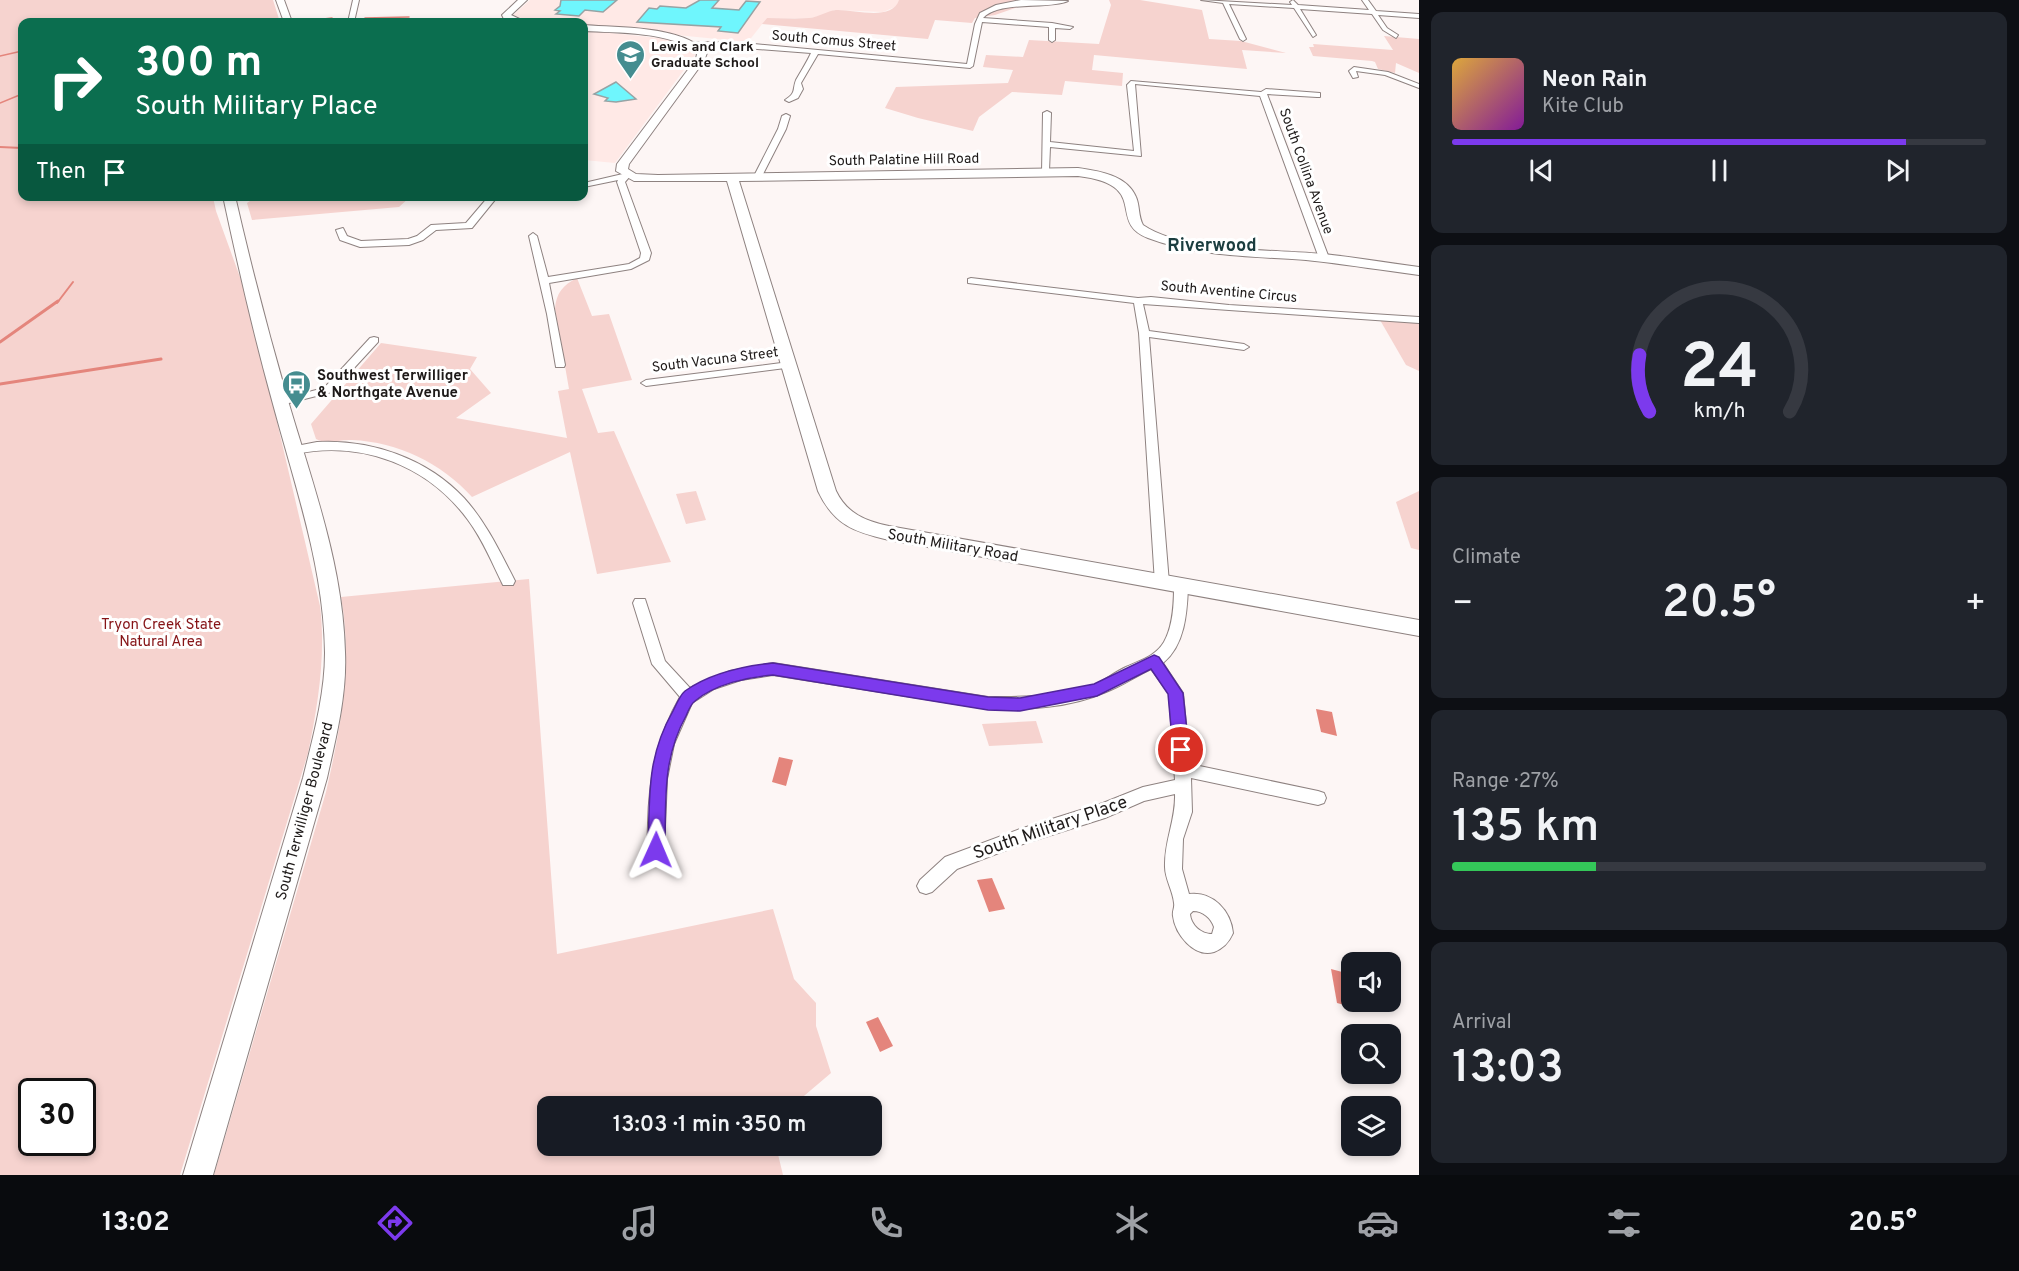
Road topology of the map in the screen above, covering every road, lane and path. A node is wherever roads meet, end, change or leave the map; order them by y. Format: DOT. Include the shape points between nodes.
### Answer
graph roads {
  1 [pos="280,0"];
  2 [pos="356,0"];
  3 [pos="523,0"];
  4 [pos="1204,0"];
  5 [pos="1292,0"];
  6 [pos="1365,0"];
  7 [pos="1065,1"];
  8 [pos="1224,1"];
  9 [pos="1297,7"];
  10 [pos="1373,12"];
  11 [pos="1419,16"];
  12 [pos="287,18"];
  13 [pos="352,18"];
  14 [pos="508,18"];
  15 [pos="980,20"];
  16 [pos="1052,25"];
  17 [pos="1070,27"];
  18 [pos="588,28"];
  19 [pos="1313,35"];
  20 [pos="1396,36"];
  21 [pos="1243,39"];
  22 [pos="1052,40"];
  23 [pos="694,44"];
  24 [pos="816,51"];
  25 [pos="1355,77"];
  26 [pos="1419,86"];
  27 [pos="1263,94"];
  28 [pos="1317,95"];
  29 [pos="789,100"];
  30 [pos="1047,112"];
  31 [pos="786,116"];
  32 [pos="1045,144"];
  33 [pos="1045,171"];
  34 [pos="627,175"];
  35 [pos="758,176"];
  36 [pos="732,177"];
  37 [pos="588,184"];
  38 [pos="230,201"];
  39 [pos="490,201"];
  40 [pos="340,230"];
  41 [pos="533,236"];
  42 [pos="1324,258"];
  43 [pos="1419,271"];
  44 [pos="544,281"];
  45 [pos="971,281"];
  46 [pos="1138,301"];
  47 [pos="1419,320"];
  48 [pos="1144,333"];
  49 [pos="374,340"];
  50 [pos="1244,347"];
  51 [pos="561,365"];
  52 [pos="789,365"];
  53 [pos="646,383"];
  54 [pos="281,402"];
  55 [pos="295,450"];
  56 [pos="508,581"];
  57 [pos="1162,583"];
  58 [pos="1181,587"];
  59 [pos="639,603"];
  60 [pos="1419,628"];
  61 [pos="1154,661"];
  62 [pos="689,697"];
  63 [pos="1183,777"];
  64 [pos="1318,798"];
  65 [pos="656,850"];
  66 [pos="926,886"];
  67 [pos="1184,906"];
  68 [pos="198,1175"];
  1 -- 12 [label="street"];
  2 -- 13 [label="street"];
  3 -- 14 [label="street" via="506,15"];
  4 -- 8 [label="street"];
  5 -- 9 [label="street"];
  6 -- 10 [label="street"];
  7 -- 15 [label="street" via="1005,3 990,9"];
  8 -- 9 [label="street"];
  8 -- 21 [label="street"];
  9 -- 10 [label="street"];
  9 -- 19 [label="street"];
  10 -- 11 [label="street"];
  10 -- 20 [label="street" via="1385,29"];
  15 -- 16 [label="street"];
  15 -- 24 [label="street, South Comus Street" via="970,66"];
  16 -- 17 [label="street"];
  16 -- 22 [label="street"];
  18 -- 23 [label="street" via="671,37"];
  23 -- 24 [label="street, South Comus Street"];
  23 -- 34 [label="street" via="701,51 701,59 623,164 622,171"];
  24 -- 29 [label="street" via="798,83 799,89"];
  25 -- 26 [label="street" via="1354,69 1378,71"];
  27 -- 28 [label="street" via="1266,91"];
  27 -- 32 [label="street" via="1133,82 1130,85 1138,154"];
  27 -- 42 [label="street, South Collina Avenue"];
  30 -- 32 [label="street"];
  31 -- 35 [label="street"];
  32 -- 33 [label="street"];
  33 -- 35 [label="street, South Palatine Hill Road"];
  33 -- 42 [label="street, South Palatine Hill Road" via="1087,173 1116,183 1129,194 1135,225 1154,236 1224,250"];
  34 -- 36 [label="street, South Palatine Hill Road"];
  34 -- 37 [label="street"];
  34 -- 44 [label="street" via="621,182 646,253 644,260 631,266"];
  35 -- 36 [label="street, South Palatine Hill Road"];
  36 -- 52 [label="street, South Military Road"];
  38 -- 54 [label="street, South Terwilliger Boulevard"];
  39 -- 40 [label="street" via="475,221 462,228 434,227 414,242 356,244 343,238"];
  41 -- 44 [label="street"];
  42 -- 43 [label="street, South Palatine Hill Road"];
  44 -- 51 [label="street"];
  45 -- 46 [label="street, South Aventine Circus"];
  46 -- 47 [label="street, South Aventine Circus"];
  46 -- 48 [label="street"];
  48 -- 50 [label="street"];
  48 -- 57 [label="street"];
  49 -- 54 [label="street" via="330,389"];
  52 -- 53 [label="street, South Vacuna Street"];
  52 -- 57 [label="street, South Military Road" via="831,500 848,520 889,533"];
  54 -- 55 [label="street, South Terwilliger Boulevard"];
  55 -- 56 [label="street" via="323,444 360,446 408,461 429,473 468,510 489,539"];
  55 -- 68 [label="street, South Terwilliger Boulevard" via="331,595 336,655 332,695 298,843"];
  57 -- 58 [label="street, South Military Road"];
  58 -- 60 [label="street, South Military Road"];
  58 -- 61 [label="street" via="1173,638"];
  59 -- 62 [label="street" via="659,664"];
  61 -- 62 [label="street" via="1097,690 1020,704 988,703 773,669 749,671"];
  61 -- 63 [label="street" via="1176,693"];
  62 -- 65 [label="street" via="667,735 661,758"];
  63 -- 64 [label="street, South Military Place"];
  63 -- 66 [label="street, South Military Place" via="1105,810 951,863"];
  63 -- 67 [label="street" via="1184,812 1175,838 1173,869"];
}
